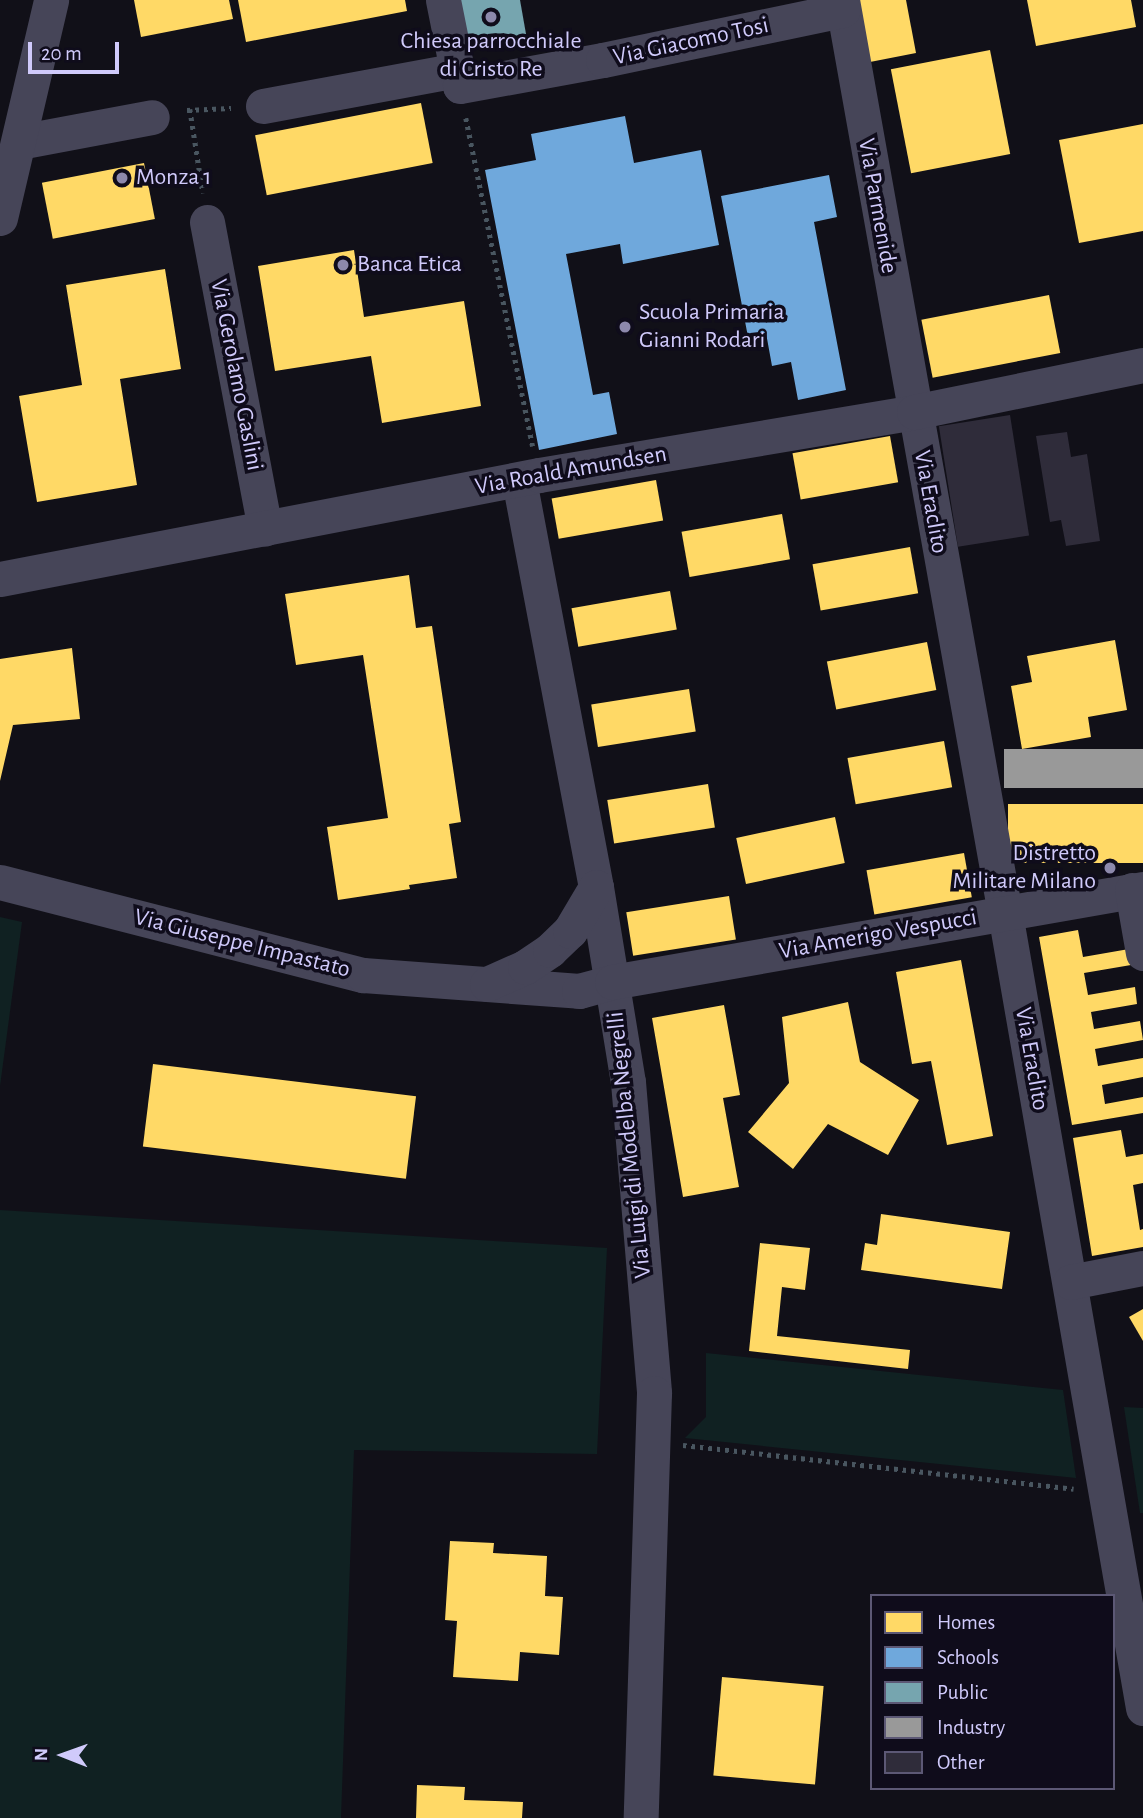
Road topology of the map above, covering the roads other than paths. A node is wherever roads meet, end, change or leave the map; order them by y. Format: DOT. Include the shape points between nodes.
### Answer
graph roads {
  1 [pos="51,0"];
  2 [pos="443,0"];
  3 [pos="843,5"];
  4 [pos="458,78"];
  5 [pos="263,106"];
  6 [pos="152,117"];
  7 [pos="19,142"];
  8 [pos="0,218"];
  9 [pos="207,222"];
  10 [pos="1143,365"];
  11 [pos="914,411"];
  12 [pos="529,477"];
  13 [pos="265,528"];
  14 [pos="0,579"];
  15 [pos="0,882"];
  16 [pos="596,887"];
  17 [pos="1137,890"];
  18 [pos="1005,912"];
  19 [pos="1143,953"];
  20 [pos="612,982"];
  21 [pos="487,984"];
  22 [pos="1143,1268"];
  23 [pos="1070,1282"];
  24 [pos="1143,1708"];
  25 [pos="641,1818"];
  1 -- 7 [label="street"];
  2 -- 4 [label="street"];
  3 -- 4 [label="street, Via Giacomo Tosi" via="603,60"];
  3 -- 11 [label="street, Via Parmenide"];
  4 -- 5 [label="street, Via Giacomo Tosi"];
  6 -- 7 [label="street"];
  7 -- 8 [label="street"];
  9 -- 13 [label="street, Via Gerolamo Gaslini"];
  10 -- 11 [label="street, Via Roald Amundsen"];
  11 -- 12 [label="street, Via Roald Amundsen"];
  11 -- 18 [label="street, Via Eraclito"];
  12 -- 13 [label="street, Via Roald Amundsen"];
  12 -- 16 [label="street, Via Luigi di Modelba Negrelli"];
  13 -- 14 [label="street, Via Roald Amundsen"];
  15 -- 21 [label="street, Via Giuseppe Impastato" via="363,975"];
  16 -- 20 [label="street, Via Luigi di Modelba Negrelli"];
  16 -- 21 [label="street, Via Giuseppe Impastato" via="570,931 550,950"];
  17 -- 18 [label="street, Via Amerigo Vespucci"];
  17 -- 19 [label="street"];
  18 -- 20 [label="street, Via Amerigo Vespucci"];
  18 -- 23 [label="street, Via Eraclito"];
  20 -- 21 [label="street, Via Giuseppe Impastato" via="579,991"];
  20 -- 25 [label="street, Via Luigi di Modelba Negrelli" via="631,1119 654,1393"];
  22 -- 23 [label="street"];
  23 -- 24 [label="street, Via Eraclito"];
}
